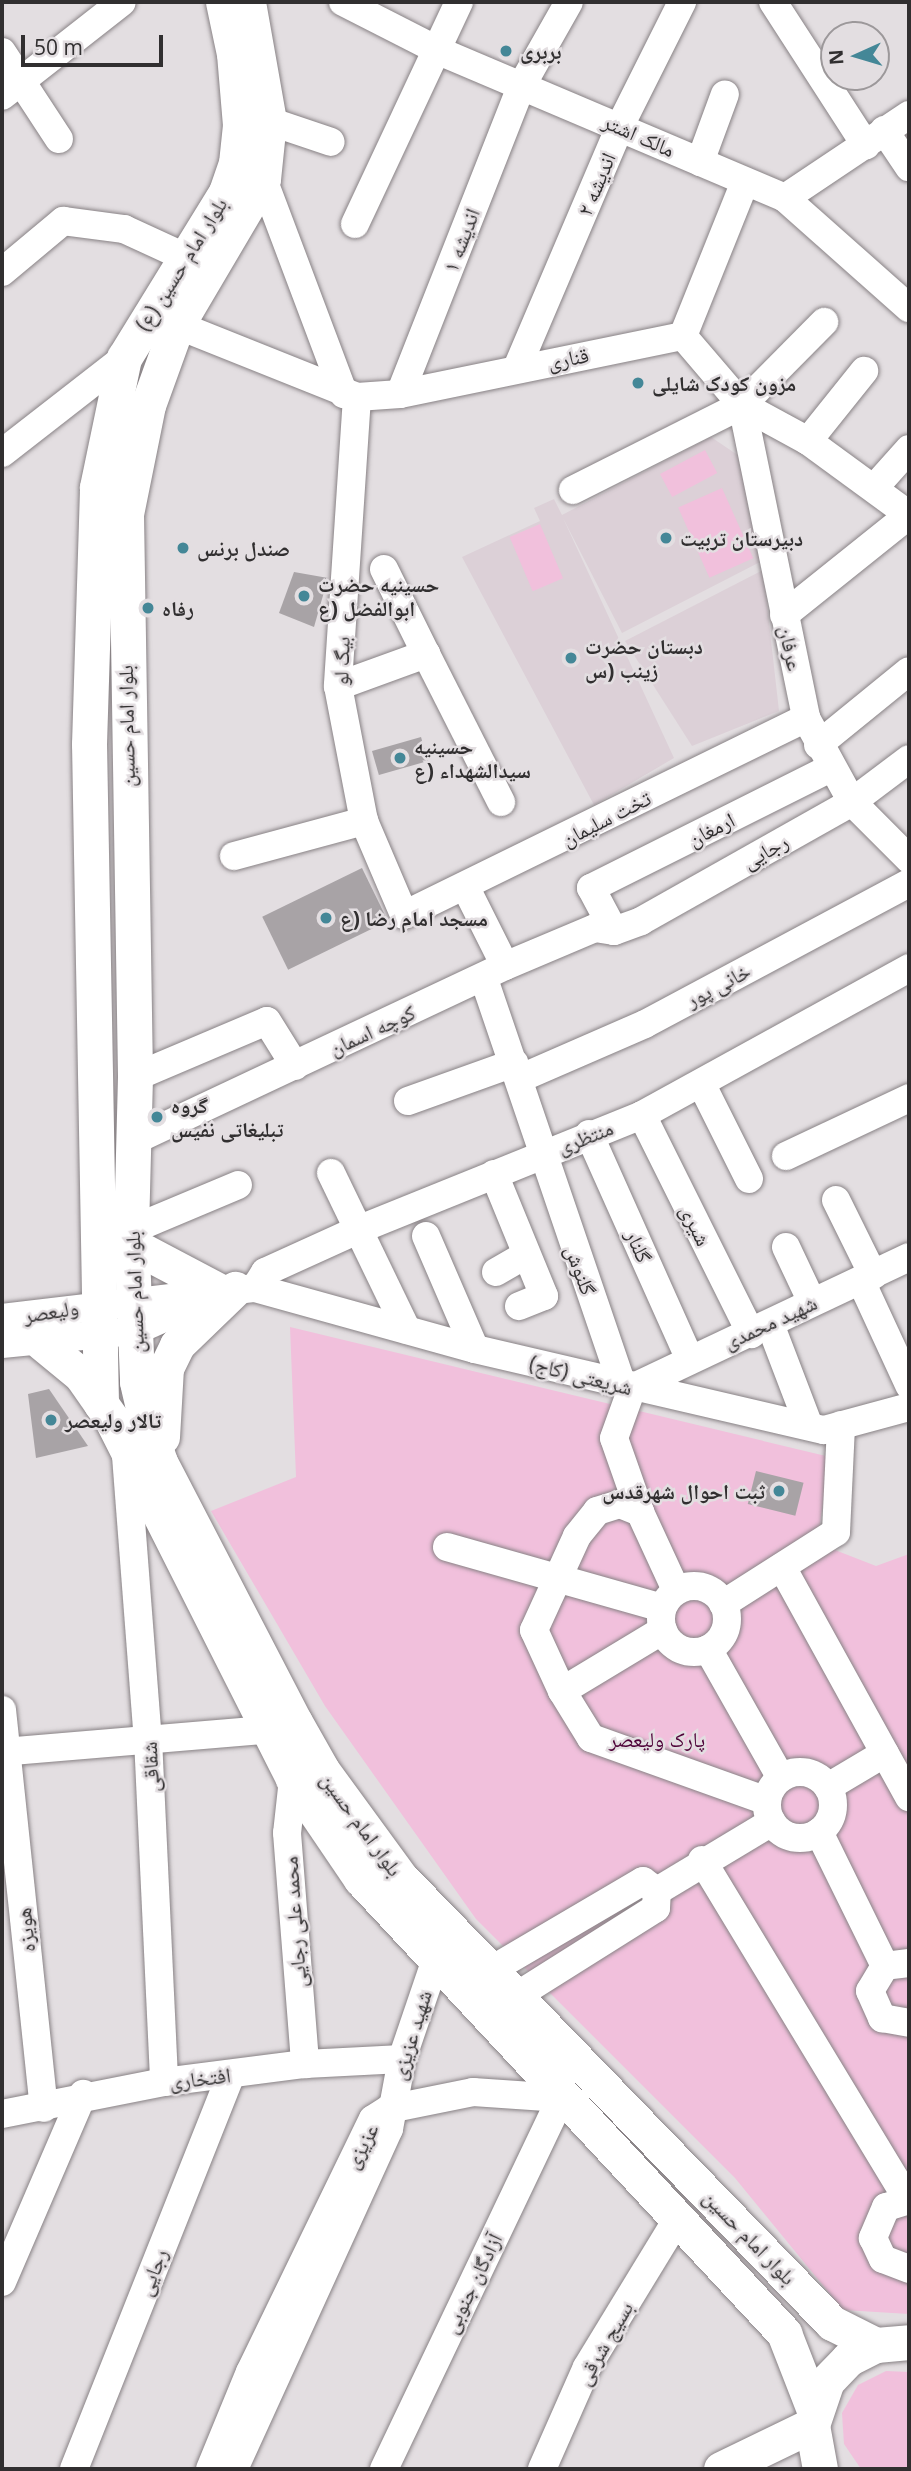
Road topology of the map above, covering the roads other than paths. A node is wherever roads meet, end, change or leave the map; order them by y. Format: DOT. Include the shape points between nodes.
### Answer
graph roads {
  1 [pos="122,2"];
  2 [pos="343,2"];
  3 [pos="459,2"];
  4 [pos="569,2"];
  5 [pos="682,2"];
  6 [pos="773,2"];
  7 [pos="243,3"];
  8 [pos="439,51"];
  9 [pos="2,52"];
  10 [pos="522,85"];
  11 [pos="12,88"];
  12 [pos="725,94"];
  13 [pos="909,115"];
  14 [pos="269,121"];
  15 [pos="620,126"];
  16 [pos="875,138"];
  17 [pos="59,139"];
  18 [pos="331,142"];
  19 [pos="700,162"];
  20 [pos="909,167"];
  21 [pos="263,179"];
  22 [pos="745,181"];
  23 [pos="785,198"];
  24 [pos="355,224"];
  25 [pos="185,257"];
  26 [pos="2,272"];
  27 [pos="909,308"];
  28 [pos="824,322"];
  29 [pos="177,325"];
  30 [pos="683,336"];
  31 [pos="124,358"];
  32 [pos="517,368"];
  33 [pos="864,371"];
  34 [pos="400,394"];
  35 [pos="351,396"];
  36 [pos="742,405"];
  37 [pos="808,441"];
  38 [pos="909,449"];
  39 [pos="2,453"];
  40 [pos="875,487"];
  41 [pos="573,490"];
  42 [pos="909,515"];
  43 [pos="384,569"];
  44 [pos="784,615"];
  45 [pos="426,654"];
  46 [pos="909,671"];
  47 [pos="338,686"];
  48 [pos="806,718"];
  49 [pos="89,744"];
  50 [pos="126,744"];
  51 [pos="825,757"];
  52 [pos="909,759"];
  53 [pos="852,802"];
  54 [pos="501,803"];
  55 [pos="363,821"];
  56 [pos="234,856"];
  57 [pos="909,859"];
  58 [pos="909,883"];
  59 [pos="466,888"];
  60 [pos="404,915"];
  61 [pos="614,931"];
  62 [pos="909,968"];
  63 [pos="494,973"];
  64 [pos="295,1066"];
  65 [pos="518,1070"];
  66 [pos="135,1077"];
  67 [pos="702,1085"];
  68 [pos="909,1098"];
  69 [pos="408,1101"];
  70 [pos="642,1115"];
  71 [pos="589,1134"];
  72 [pos="133,1141"];
  73 [pos="540,1155"];
  74 [pos="786,1156"];
  75 [pos="331,1173"];
  76 [pos="494,1174"];
  77 [pos="749,1179"];
  78 [pos="238,1185"];
  79 [pos="836,1200"];
  80 [pos="360,1229"];
  81 [pos="426,1236"];
  82 [pos="131,1238"];
  83 [pos="786,1247"];
  84 [pos="526,1255"];
  85 [pos="909,1257"];
  86 [pos="496,1272"];
  87 [pos="867,1278"];
  88 [pos="237,1290"];
  89 [pos="532,1301"];
  90 [pos="812,1303"];
  91 [pos="123,1311"];
  92 [pos="2,1318"];
  93 [pos="40,1328"];
  94 [pos="761,1329"];
  95 [pos="407,1330"];
  96 [pos="101,1338"];
  97 [pos="2,1344"];
  98 [pos="475,1349"];
  99 [pos="689,1358"];
  100 [pos="909,1385"];
  101 [pos="627,1386"];
  102 [pos="101,1404"];
  103 [pos="909,1407"];
  104 [pos="841,1425"];
  105 [pos="809,1426"];
  106 [pos="126,1453"];
  107 [pos="160,1462"];
  108 [pos="640,1512"];
  109 [pos="447,1547"];
  110 [pos="782,1567"];
  111 [pos="554,1581"];
  112 [pos="723,1604"];
  113 [pos="667,1609"];
  114 [pos="708,1649"];
  115 [pos="562,1691"];
  116 [pos="2,1710"];
  117 [pos="266,1730"];
  118 [pos="148,1739"];
  119 [pos="4,1752"];
  120 [pos="885,1753"];
  121 [pos="293,1779"];
  122 [pos="828,1787"];
  123 [pos="909,1797"];
  124 [pos="773,1800"];
  125 [pos="819,1832"];
  126 [pos="702,1860"];
  127 [pos="657,1891"];
  128 [pos="435,1962"];
  129 [pos="897,1964"];
  130 [pos="493,1969"];
  131 [pos="518,1995"];
  132 [pos="909,2023"];
  133 [pos="402,2059"];
  134 [pos="305,2064"];
  135 [pos="231,2074"];
  136 [pos="164,2082"];
  137 [pos="83,2094"];
  138 [pos="561,2098"];
  139 [pos="44,2108"];
  140 [pos="389,2109"];
  141 [pos="2,2114"];
  142 [pos="909,2200"];
  143 [pos="676,2221"];
  144 [pos="909,2269"];
  145 [pos="2,2282"];
  146 [pos="832,2323"];
  147 [pos="893,2344"];
  148 [pos="791,2351"];
  149 [pos="261,2377"];
  150 [pos="813,2417"];
  151 [pos="784,2457"];
  152 [pos="74,2469"];
  153 [pos="210,2469"];
  154 [pos="234,2469"];
  155 [pos="384,2469"];
  156 [pos="542,2469"];
  157 [pos="721,2469"];
  158 [pos="820,2469"];
  1 -- 11 [label="street"];
  2 -- 8 [label="street, مالک اشتر"];
  3 -- 8 [label="street"];
  4 -- 10 [label="street, اندیشه ۱"];
  5 -- 15 [label="street, اندیشه ۲"];
  6 -- 16 [label="street"];
  7 -- 14 [label="main road, بلوار امام حسین"];
  7 -- 25 [label="main road, بلوار امام حسین (ع)" via="235,66 236,163 226,192"];
  8 -- 10 [label="street, مالک اشتر"];
  8 -- 24 [label="street"];
  9 -- 11 [label="street"];
  10 -- 15 [label="street, مالک اشتر"];
  10 -- 34 [label="street, اندیشه ۱"];
  11 -- 17 [label="street"];
  12 -- 19 [label="street"];
  13 -- 16 [label="street"];
  14 -- 18 [label="street"];
  14 -- 21 [label="main road, بلوار امام حسین"];
  15 -- 19 [label="street, مالک اشتر"];
  15 -- 32 [label="street, اندیشه ۲"];
  16 -- 20 [label="street"];
  16 -- 23 [label="street"];
  19 -- 22 [label="street, مالک اشتر"];
  21 -- 29 [label="main road, بلوار امام حسین"];
  21 -- 35 [label="street"];
  22 -- 23 [label="street, مالک اشتر"];
  22 -- 30 [label="street"];
  23 -- 27 [label="street, مالک اشتر"];
  25 -- 26 [label="street" via="124,229 63,221"];
  25 -- 31 [label="main road, بلوار امام حسین (ع)"];
  28 -- 36 [label="street"];
  29 -- 35 [label="street, قناری"];
  29 -- 50 [label="main road, بلوار امام حسین" via="148,405 126,514"];
  30 -- 32 [label="street, قناری"];
  30 -- 36 [label="street"];
  31 -- 39 [label="street"];
  31 -- 49 [label="main road, بلوار امام حسین" via="97,487"];
  32 -- 34 [label="street, قناری"];
  33 -- 37 [label="street"];
  34 -- 35 [label="street, قناری"];
  35 -- 47 [label="street, بیگ لو"];
  36 -- 37 [label="street"];
  36 -- 41 [label="street"];
  36 -- 44 [label="street, عرفان"];
  37 -- 40 [label="street"];
  38 -- 40 [label="street"];
  40 -- 42 [label="street"];
  42 -- 44 [label="street"];
  43 -- 45 [label="street"];
  44 -- 48 [label="street, عرفان"];
  45 -- 47 [label="street"];
  45 -- 54 [label="street"];
  46 -- 51 [label="street, ارمغان"];
  47 -- 55 [label="street, بیگ لو"];
  48 -- 51 [label="street, عرفان"];
  48 -- 59 [label="street, تخت سلیمان"];
  49 -- 50 [label="main road"];
  49 -- 91 [label="main road, بلوار امام حسین"];
  50 -- 66 [label="main road, بلوار امام حسین"];
  51 -- 53 [label="street, عرفان"];
  51 -- 61 [label="street, ارمغان" via="591,888"];
  52 -- 53 [label="street, رجایی"];
  53 -- 57 [label="street, عرفان"];
  53 -- 61 [label="street, رجایی"];
  55 -- 56 [label="street"];
  55 -- 60 [label="street, بیگ لو"];
  58 -- 65 [label="street, خانی پور" via="645,1024"];
  59 -- 60 [label="street, تخت سلیمان"];
  59 -- 63 [label="street"];
  61 -- 63 [label="street, کوچه اسمان" via="595,928"];
  62 -- 67 [label="street, منتظری"];
  63 -- 64 [label="street, کوچه اسمان"];
  63 -- 65 [label="street, گلنوش"];
  64 -- 66 [label="street" via="267,1021"];
  64 -- 72 [label="street, کوچه اسمان"];
  65 -- 69 [label="street, خانی پور"];
  65 -- 73 [label="street, گلنوش"];
  66 -- 72 [label="main road, بلوار امام حسین"];
  67 -- 70 [label="street, منتظری"];
  67 -- 77 [label="street"];
  68 -- 74 [label="street"];
  70 -- 71 [label="street, منتظری"];
  70 -- 94 [label="street, شیری"];
  71 -- 73 [label="street, منتظری"];
  71 -- 99 [label="street, گلنار"];
  72 -- 82 [label="main road, بلوار امام حسین"];
  73 -- 76 [label="street, منتظری"];
  73 -- 101 [label="street, گلنوش"];
  75 -- 80 [label="street"];
  76 -- 80 [label="street, منتظری"];
  76 -- 84 [label="street"];
  78 -- 82 [label="street"];
  79 -- 87 [label="street"];
  80 -- 88 [label="street, منتظری" via="265,1272"];
  80 -- 95 [label="street"];
  81 -- 98 [label="street"];
  82 -- 88 [label="main road"];
  82 -- 91 [label="main road, بلوار امام حسین"];
  83 -- 90 [label="street"];
  84 -- 86 [label="street"];
  84 -- 89 [label="street"];
  85 -- 87 [label="street, شهید محمدی"];
  87 -- 90 [label="street, شهید محمدی"];
  87 -- 100 [label="street"];
  88 -- 91 [label="street, ولیعصر"];
  88 -- 95 [label="street, شریعتی (کاج)"];
  88 -- 107 [label="main road" via="197,1321 166,1368"];
  90 -- 94 [label="street, شهید محمدی"];
  91 -- 93 [label="street, ولیعصر"];
  91 -- 96 [label="main road, بلوار امام حسین"];
  91 -- 107 [label="main road, بلوار امام حسین"];
  92 -- 93 [label="street, ولیعصر"];
  93 -- 96 [label="street"];
  93 -- 97 [label="street, ولیعصر"];
  93 -- 102 [label="main road"];
  94 -- 99 [label="street, شهید محمدی"];
  94 -- 105 [label="street, شیری"];
  95 -- 98 [label="street, شریعتی (کاج)"];
  96 -- 102 [label="main road, بلوار امام حسین"];
  98 -- 101 [label="street, شریعتی (کاج)"];
  99 -- 101 [label="street, شهید محمدی"];
  101 -- 105 [label="street, شریعتی (کاج)"];
  101 -- 108 [label="street" via="614,1438"];
  102 -- 106 [label="main road, بلوار امام حسین"];
  103 -- 104 [label="street, شریعتی (کاج)"];
  104 -- 105 [label="street, شریعتی (کاج)" via="824,1430"];
  104 -- 110 [label="street" via="836,1532"];
  106 -- 117 [label="main road, بلوار امام حسین"];
  106 -- 118 [label="street, شقاقی"];
  107 -- 130 [label="main road, بلوار امام حسین" via="322,1770 400,1877"];
  108 -- 111 [label="street" via="620,1504 597,1511"];
  108 -- 113 [label="street"];
  109 -- 111 [label="street"];
  110 -- 112 [label="street"];
  110 -- 120 [label="street"];
  111 -- 113 [label="street"];
  111 -- 115 [label="street" via="534,1630"];
  112 -- 113 [label="street" via="698,1586"];
  112 -- 114 [label="street" via="723,1634"];
  113 -- 114 [label="street" via="677,1647"];
  113 -- 115 [label="street"];
  114 -- 124 [label="street"];
  115 -- 124 [label="street" via="591,1738"];
  116 -- 119 [label="street, هویزه"];
  117 -- 118 [label="street"];
  117 -- 121 [label="main road, بلوار امام حسین"];
  118 -- 119 [label="street"];
  118 -- 136 [label="street, شقاقی"];
  119 -- 139 [label="street, هویزه"];
  120 -- 122 [label="street"];
  120 -- 123 [label="street"];
  121 -- 128 [label="main road, بلوار امام حسین" via="361,1879"];
  121 -- 134 [label="street, محمد علی رجایی" via="287,1833"];
  122 -- 124 [label="street" via="811,1774"];
  122 -- 125 [label="street" via="831,1816"];
  124 -- 125 [label="street" via="799,1838"];
  124 -- 126 [label="street"];
  125 -- 129 [label="street"];
  126 -- 127 [label="street"];
  126 -- 142 [label="street"];
  127 -- 130 [label="street" via="643,1881"];
  127 -- 131 [label="street" via="656,1908"];
  128 -- 133 [label="street, شهید عزیزی"];
  128 -- 138 [label="main road, بلوار امام حسین"];
  129 -- 132 [label="street" via="872,1981 871,2002 883,2018"];
  130 -- 131 [label="main road, بلوار امام حسین"];
  131 -- 146 [label="main road, بلوار امام حسین"];
  133 -- 134 [label="street, افتخاری"];
  133 -- 140 [label="street, شهید عزیزی"];
  134 -- 135 [label="street, افتخاری"];
  135 -- 136 [label="street, افتخاری"];
  135 -- 152 [label="street, رجایی"];
  136 -- 137 [label="street, افتخاری"];
  137 -- 139 [label="street, افتخاری"];
  137 -- 145 [label="street"];
  138 -- 140 [label="street" via="472,2092"];
  138 -- 143 [label="main road, بلوار امام حسین"];
  138 -- 155 [label="street, آزادگان جنوبی"];
  139 -- 141 [label="street, افتخاری"];
  140 -- 149 [label="street, عزیزی" via="389,2129"];
  142 -- 144 [label="street" via="886,2207 873,2238 883,2259"];
  143 -- 148 [label="main road, بلوار امام حسین" via="783,2333"];
  143 -- 156 [label="street, بسیج شرقی" via="587,2367"];
  146 -- 147 [label="main road, بلوار امام حسین"];
  146 -- 148 [label="main road" via="816,2343"];
  147 -- 150 [label="main road" via="849,2359 827,2381"];
  148 -- 150 [label="main road, بلوار امام حسین"];
  149 -- 153 [label="street, عزیزی"];
  149 -- 154 [label="street, عزیزی"];
  150 -- 151 [label="main road"];
  150 -- 158 [label="main road, بلوار امام حسین"];
  151 -- 157 [label="main road"];
}
